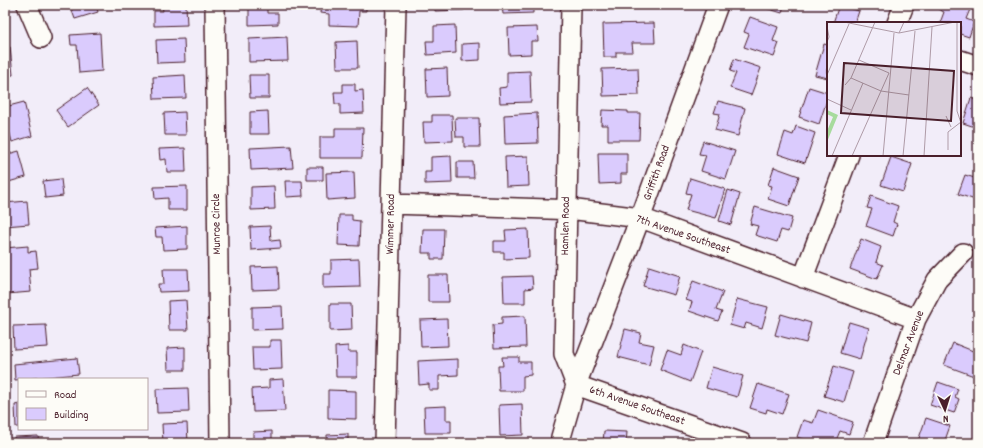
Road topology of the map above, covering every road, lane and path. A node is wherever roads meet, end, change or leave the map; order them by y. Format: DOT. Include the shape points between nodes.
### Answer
graph roads {
  1 [pos="27,5"];
  2 [pos="215,5"];
  3 [pos="396,5"];
  4 [pos="571,5"];
  5 [pos="718,5"];
  6 [pos="904,5"];
  7 [pos="897,22"];
  8 [pos="41,38"];
  9 [pos="961,60"];
  10 [pos="978,66"];
  11 [pos="849,156"];
  12 [pos="391,204"];
  13 [pos="566,210"];
  14 [pos="640,218"];
  15 [pos="963,253"];
  16 [pos="803,278"];
  17 [pos="916,319"];
  18 [pos="576,385"];
  19 [pos="220,443"];
  20 [pos="386,443"];
  21 [pos="561,443"];
  22 [pos="742,443"];
  23 [pos="872,443"];
  1 -- 8 [label="street"];
  2 -- 19 [label="street, Munroe Circle"];
  3 -- 12 [label="street, Wimmer Road"];
  4 -- 13 [label="street, Hamlen Road"];
  5 -- 14 [label="street, Griffith Road"];
  6 -- 7 [label="street"];
  9 -- 10 [label="street"];
  11 -- 16 [label="street"];
  12 -- 13 [label="street, 7th Avenue Southeast"];
  12 -- 20 [label="street, Wimmer Road"];
  13 -- 14 [label="street, 7th Avenue Southeast"];
  13 -- 18 [label="street, Hamlen Road" via="564,354"];
  14 -- 16 [label="street, 7th Avenue Southeast"];
  14 -- 18 [label="street, Griffith Road"];
  15 -- 17 [label="street, Delmar Avenue" via="937,280"];
  16 -- 17 [label="street, 7th Avenue Southeast"];
  17 -- 23 [label="street, Delmar Avenue"];
  18 -- 21 [label="street"];
  18 -- 22 [label="street, 6th Avenue Southeast"];
}
